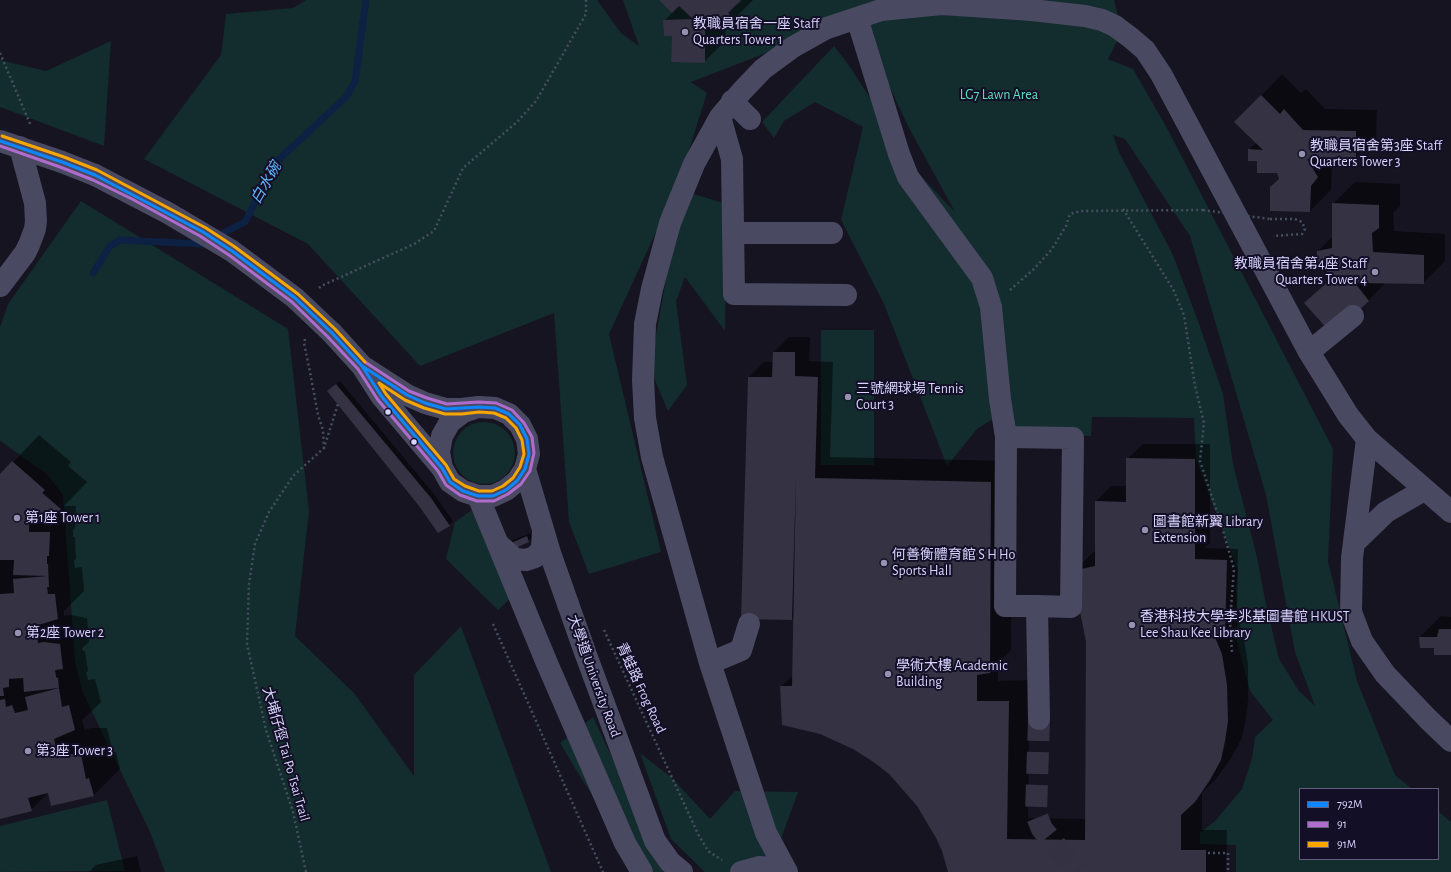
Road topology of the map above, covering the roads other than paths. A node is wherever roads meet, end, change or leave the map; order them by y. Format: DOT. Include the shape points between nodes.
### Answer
graph roads {
  1 [pos="857,18"];
  2 [pos="726,109"];
  3 [pos="750,119"];
  4 [pos="10,144"];
  5 [pos="832,233"];
  6 [pos="733,234"];
  7 [pos="0,286"];
  8 [pos="846,295"];
  9 [pos="1353,316"];
  10 [pos="1309,352"];
  11 [pos="362,366"];
  12 [pos="479,407"];
  13 [pos="1006,437"];
  14 [pos="1366,439"];
  15 [pos="442,468"];
  16 [pos="525,469"];
  17 [pos="1424,490"];
  18 [pos="478,496"];
  19 [pos="1451,512"];
  20 [pos="543,531"];
  21 [pos="1354,542"];
  22 [pos="498,544"];
  23 [pos="1037,606"];
  24 [pos="749,624"];
  25 [pos="710,663"];
  26 [pos="1038,718"];
  27 [pos="1451,741"];
  28 [pos="768,838"];
  29 [pos="741,867"];
  30 [pos="642,872"];
  31 [pos="682,872"];
  32 [pos="786,872"];
  1 -- 2 [label="street" via="827,28 793,47 764,69"];
  1 -- 10 [label="street" via="881,10 942,4 1061,12 1102,20 1115,26 1144,50 1161,74"];
  1 -- 13 [label="street" via="908,177 982,278 991,307"];
  2 -- 3 [label="street"];
  2 -- 6 [label="street" via="732,159"];
  2 -- 25 [label="street" via="694,164 670,223 645,324 643,380 645,418 652,457"];
  4 -- 7 [label="street" via="35,203 35,229 27,249"];
  4 -- 11 [label="street, 大學道 University Road, bridge" via="95,175 168,213 232,251 295,298"];
  5 -- 6 [label="street"];
  6 -- 8 [label="street" via="734,294"];
  9 -- 10 [label="street"];
  10 -- 14 [label="street"];
  11 -- 12 [label="street, 大學道 University Road" via="407,395 425,403 446,409"];
  11 -- 15 [label="street, 大學道 University Road" via="382,397"];
  12 -- 15 [label="street, 大學道 University Road" via="463,412 450,422 442,436 439,452"];
  12 -- 16 [label="street, 大學道 University Road" via="494,408 509,414 520,425 527,439 529,454"];
  13 -- 23 [label="street" via="1005,606"];
  13 -- 23 [label="street" via="1073,438 1071,607"];
  14 -- 17 [label="street"];
  14 -- 21 [label="street"];
  15 -- 18 [label="street, 大學道 University Road" via="450,482 463,491"];
  16 -- 18 [label="street, 大學道 University Road" via="517,481 506,490 493,496"];
  16 -- 20 [label="street, 大學道 University Road"];
  17 -- 19 [label="street"];
  17 -- 21 [label="street" via="1386,512"];
  18 -- 22 [label="street"];
  20 -- 22 [label="street" via="542,549 535,557 526,560 515,559"];
  20 -- 31 [label="street, 大學道 University Road" via="655,841 670,862"];
  21 -- 27 [label="street" via="1351,612 1362,641 1385,674"];
  22 -- 30 [label="street" via="625,843"];
  23 -- 26 [label="street"];
  24 -- 25 [label="street" via="741,650"];
  25 -- 28 [label="street"];
  28 -- 29 [label="street" via="763,859"];
  28 -- 32 [label="street"];
  29 -- 32 [label="street" via="773,868"];
}
